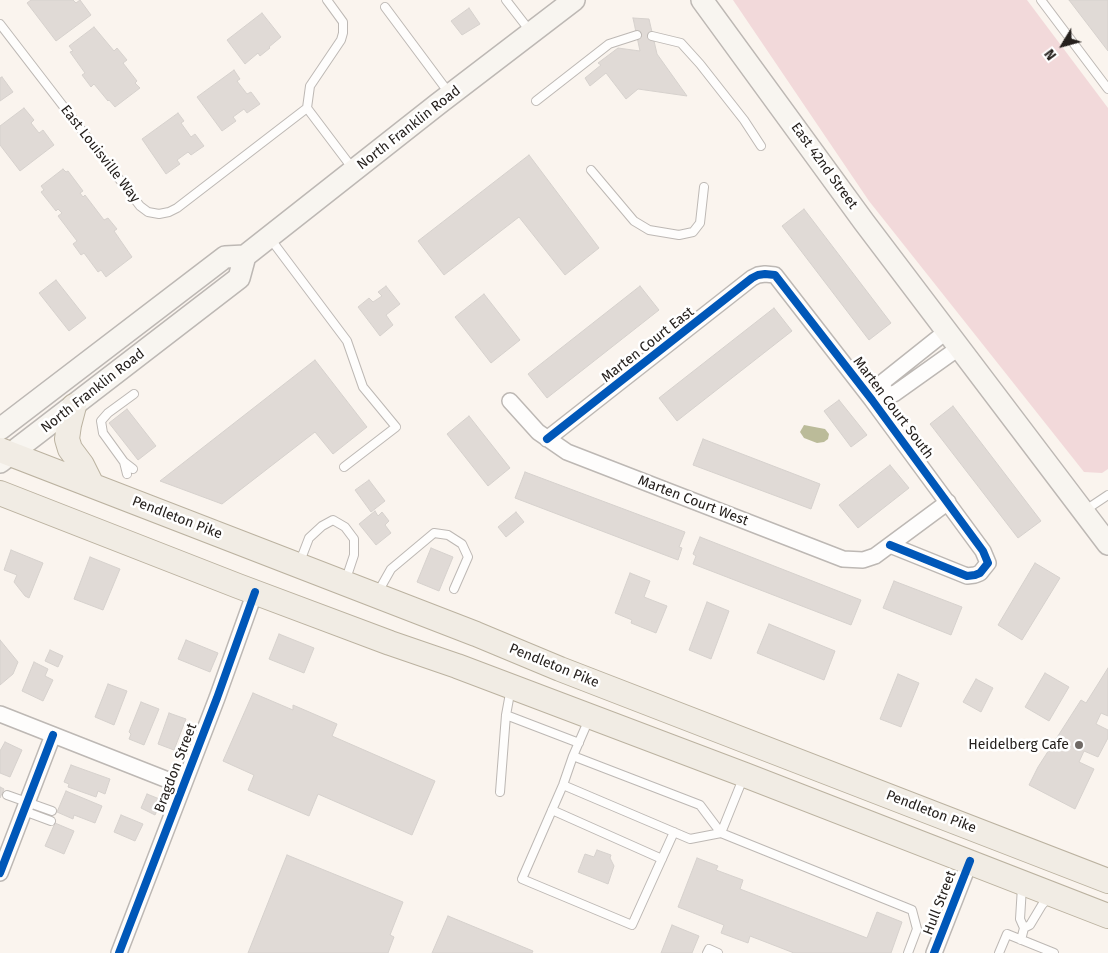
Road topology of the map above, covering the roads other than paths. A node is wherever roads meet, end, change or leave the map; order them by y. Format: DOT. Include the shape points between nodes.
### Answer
graph roads {
  1 [pos="327,0"];
  2 [pos="506,0"];
  3 [pos="574,0"];
  4 [pos="702,0"];
  5 [pos="1041,0"];
  6 [pos="385,7"];
  7 [pos="0,24"];
  8 [pos="531,33"];
  9 [pos="637,35"];
  10 [pos="652,36"];
  11 [pos="1108,89"];
  12 [pos="450,95"];
  13 [pos="536,101"];
  14 [pos="307,108"];
  15 [pos="761,146"];
  16 [pos="355,170"];
  17 [pos="591,170"];
  18 [pos="704,187"];
  19 [pos="269,237"];
  20 [pos="245,256"];
  21 [pos="765,274"];
  22 [pos="954,339"];
  23 [pos="134,394"];
  24 [pos="877,396"];
  25 [pos="510,401"];
  26 [pos="74,406"];
  27 [pos="0,430"];
  28 [pos="547,440"];
  29 [pos="3,456"];
  30 [pos="344,467"];
  31 [pos="130,471"];
  32 [pos="92,486"];
  33 [pos="0,493"];
  34 [pos="1108,495"];
  35 [pos="948,502"];
  36 [pos="1084,511"];
  37 [pos="890,544"];
  38 [pos="1108,544"];
  39 [pos="298,565"];
  40 [pos="345,584"];
  41 [pos="454,589"];
  42 [pos="255,592"];
  43 [pos="376,596"];
  44 [pos="511,686"];
  45 [pos="0,714"];
  46 [pos="506,715"];
  47 [pos="590,717"];
  48 [pos="53,735"];
  49 [pos="579,743"];
  50 [pos="573,756"];
  51 [pos="744,775"];
  52 [pos="563,785"];
  53 [pos="183,786"];
  54 [pos="500,792"];
  55 [pos="7,794"];
  56 [pos="26,806"];
  57 [pos="552,810"];
  58 [pos="52,811"];
  59 [pos="51,821"];
  60 [pos="674,832"];
  61 [pos="721,833"];
  62 [pos="662,858"];
  63 [pos="970,862"];
  64 [pos="0,873"];
  65 [pos="1108,881"];
  66 [pos="1022,882"];
  67 [pos="1052,894"];
  68 [pos="1108,916"];
  69 [pos="1024,928"];
  70 [pos="1021,940"];
  71 [pos="119,953"];
  72 [pos="707,953"];
  73 [pos="718,953"];
  74 [pos="908,953"];
  75 [pos="934,953"];
  76 [pos="1000,953"];
  77 [pos="1052,953"];
  1 -- 14 [label="lane" via="343,22 342,38 310,86"];
  2 -- 8 [label="lane"];
  3 -- 8 [label="main road, North Franklin Road"];
  4 -- 22 [label="main road, East 42nd Street"];
  5 -- 11 [label="lane"];
  6 -- 12 [label="lane"];
  7 -- 14 [label="lane, East Louisville Way" via="140,206 152,213 165,213 177,208"];
  8 -- 12 [label="main road, North Franklin Road"];
  9 -- 13 [label="lane" via="608,44"];
  10 -- 15 [label="lane" via="681,43 744,120"];
  12 -- 16 [label="main road, North Franklin Road"];
  14 -- 16 [label="lane"];
  16 -- 19 [label="main road, North Franklin Road"];
  17 -- 18 [label="lane" via="634,221 648,230 679,235 693,232 700,223"];
  19 -- 20 [label="main road, North Franklin Road"];
  19 -- 30 [label="lane" via="347,342 363,387 396,427"];
  20 -- 26 [label="main road, North Franklin Road" via="239,278"];
  20 -- 27 [label="main road, North Franklin Road" via="225,257"];
  21 -- 24 [label="street, Marten Court South" via="779,279"];
  21 -- 28 [label="street, Marten Court East" via="752,278"];
  22 -- 24 [label="street" via="884,381"];
  22 -- 24 [label="street" via="894,394"];
  22 -- 36 [label="main road, East 42nd Street"];
  23 -- 31 [label="lane" via="101,422 102,433"];
  24 -- 35 [label="street, Marten Court South"];
  25 -- 28 [label="street, Marten Court West"];
  26 -- 29 [label="main road, North Franklin Road"];
  26 -- 32 [label="main road" via="67,440"];
  28 -- 37 [label="street, Marten Court West" via="583,459 843,559 865,560"];
  29 -- 32 [label="main road, Pendleton Pike"];
  32 -- 39 [label="main road, Pendleton Pike"];
  33 -- 42 [label="main road"];
  34 -- 36 [label="lane"];
  35 -- 37 [label="street, Marten Court West"];
  35 -- 37 [label="street, Marten Court South" via="985,555 988,563 978,574 967,576"];
  36 -- 38 [label="main road, East 42nd Street"];
  39 -- 40 [label="main road, Pendleton Pike"];
  39 -- 40 [label="lane" via="309,538 333,520 345,527 354,539 354,554"];
  40 -- 43 [label="main road, Pendleton Pike"];
  41 -- 43 [label="lane" via="468,557 462,544 448,535 434,533 391,569"];
  42 -- 44 [label="main road"];
  42 -- 53 [label="street, Bragdon Street"];
  43 -- 65 [label="main road, Pendleton Pike"];
  44 -- 46 [label="lane"];
  44 -- 47 [label="main road"];
  45 -- 48 [label="street"];
  46 -- 49 [label="lane"];
  46 -- 54 [label="lane"];
  47 -- 49 [label="lane"];
  47 -- 51 [label="main road"];
  48 -- 53 [label="street"];
  48 -- 56 [label="street"];
  49 -- 50 [label="lane"];
  50 -- 52 [label="lane"];
  50 -- 61 [label="lane" via="700,805"];
  51 -- 61 [label="lane"];
  51 -- 63 [label="main road"];
  52 -- 57 [label="lane"];
  52 -- 60 [label="lane"];
  53 -- 71 [label="street, Bragdon Street"];
  55 -- 56 [label="lane"];
  56 -- 58 [label="lane"];
  56 -- 59 [label="lane"];
  56 -- 64 [label="street"];
  57 -- 62 [label="lane"];
  57 -- 62 [label="lane" via="522,879 632,926"];
  60 -- 61 [label="lane" via="690,839"];
  60 -- 62 [label="lane"];
  61 -- 74 [label="lane" via="912,910 917,929"];
  63 -- 66 [label="main road"];
  63 -- 75 [label="street, Hull Street"];
  66 -- 67 [label="main road"];
  66 -- 69 [label="lane" via="1020,919"];
  67 -- 68 [label="main road"];
  67 -- 69 [label="lane" via="1030,925"];
  69 -- 70 [label="lane"];
  70 -- 76 [label="lane" via="1007,934"];
  70 -- 77 [label="lane" via="1030,948"];
  72 -- 73 [label="lane" via="709,949"];
}
